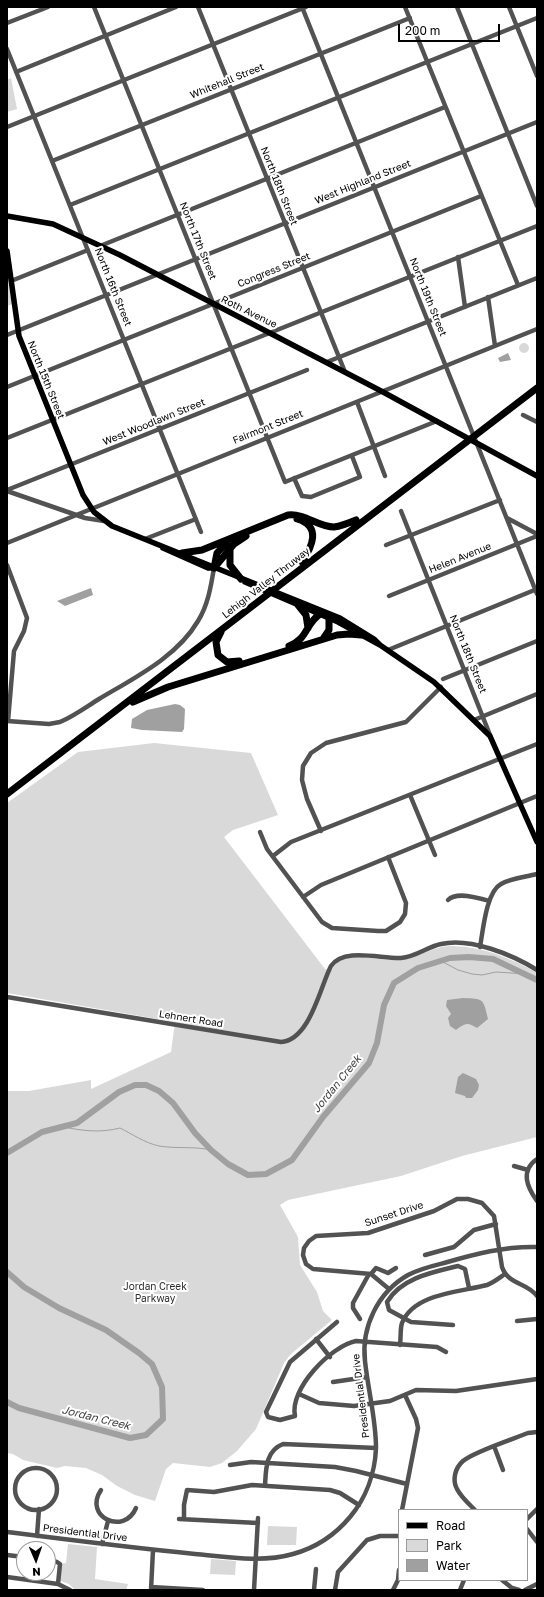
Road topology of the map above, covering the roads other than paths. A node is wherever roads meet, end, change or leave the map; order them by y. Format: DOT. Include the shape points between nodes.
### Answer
graph roads {
  1 [pos="94,7"];
  2 [pos="176,7"];
  3 [pos="198,7"];
  4 [pos="303,7"];
  5 [pos="406,7"];
  6 [pos="457,7"];
  7 [pos="509,7"];
  8 [pos="44,8"];
  9 [pos="410,18"];
  10 [pos="537,18"];
  11 [pos="7,23"];
  12 [pos="517,26"];
  13 [pos="106,36"];
  14 [pos="213,44"];
  15 [pos="472,44"];
  16 [pos="7,49"];
  17 [pos="320,53"];
  18 [pos="428,62"];
  19 [pos="16,72"];
  20 [pos="537,76"];
  21 [pos="124,80"];
  22 [pos="230,89"];
  23 [pos="338,98"];
  24 [pos="445,107"];
  25 [pos="34,116"];
  26 [pos="537,122"];
  27 [pos="141,125"];
  28 [pos="7,127"];
  29 [pos="508,133"];
  30 [pos="249,134"];
  31 [pos="356,143"];
  32 [pos="463,151"];
  33 [pos="52,161"];
  34 [pos="159,169"];
  35 [pos="267,179"];
  36 [pos="374,187"];
  37 [pos="481,196"];
  38 [pos="70,205"];
  39 [pos="537,206"];
  40 [pos="178,214"];
  41 [pos="7,216"];
  42 [pos="284,223"];
  43 [pos="537,226"];
  44 [pos="392,232"];
  45 [pos="83,238"];
  46 [pos="499,241"];
  47 [pos="100,246"];
  48 [pos="88,250"];
  49 [pos="7,251"];
  50 [pos="458,257"];
  51 [pos="195,259"];
  52 [pos="302,267"];
  53 [pos="156,275"];
  54 [pos="410,277"];
  55 [pos="537,278"];
  56 [pos="11,281"];
  57 [pos="518,285"];
  58 [pos="106,295"];
  59 [pos="488,297"];
  60 [pos="213,304"];
  61 [pos="465,307"];
  62 [pos="320,312"];
  63 [pos="428,322"];
  64 [pos="18,330"];
  65 [pos="537,330"];
  66 [pos="270,332"];
  67 [pos="7,335"];
  68 [pos="124,340"];
  69 [pos="495,346"];
  70 [pos="231,348"];
  71 [pos="340,358"];
  72 [pos="327,362"];
  73 [pos="446,366"];
  74 [pos="307,370"];
  75 [pos="345,372"];
  76 [pos="35,376"];
  77 [pos="537,382"];
  78 [pos="142,384"];
  79 [pos="7,387"];
  80 [pos="537,388"];
  81 [pos="383,392"];
  82 [pos="249,393"];
  83 [pos="357,402"];
  84 [pos="524,415"];
  85 [pos="494,418"];
  86 [pos="53,420"];
  87 [pos="437,421"];
  88 [pos="537,422"];
  89 [pos="160,429"];
  90 [pos="7,438"];
  91 [pos="267,438"];
  92 [pos="476,443"];
  93 [pos="375,446"];
  94 [pos="457,446"];
  95 [pos="352,456"];
  96 [pos="71,465"];
  97 [pos="178,474"];
  98 [pos="385,476"];
  99 [pos="537,476"];
  100 [pos="294,478"];
  101 [pos="7,491"];
  102 [pos="500,500"];
  103 [pos="91,509"];
  104 [pos="62,510"];
  105 [pos="401,511"];
  106 [pos="77,515"];
  107 [pos="507,518"];
  108 [pos="196,519"];
  109 [pos="64,520"];
  110 [pos="356,520"];
  111 [pos="104,521"];
  112 [pos="201,532"];
  113 [pos="537,535"];
  114 [pos="410,536"];
  115 [pos="233,537"];
  116 [pos="145,539"];
  117 [pos="7,543"];
  118 [pos="157,544"];
  119 [pos="517,544"];
  120 [pos="386,545"];
  121 [pos="232,546"];
  122 [pos="182,553"];
  123 [pos="302,562"];
  124 [pos="7,565"];
  125 [pos="214,568"];
  126 [pos="241,579"];
  127 [pos="428,580"];
  128 [pos="273,587"];
  129 [pos="536,591"];
  130 [pos="264,594"];
  131 [pos="389,596"];
  132 [pos="298,605"];
  133 [pos="325,615"];
  134 [pos="226,626"];
  135 [pos="447,626"];
  136 [pos="308,628"];
  137 [pos="361,635"];
  138 [pos="321,640"];
  139 [pos="537,641"];
  140 [pos="380,645"];
  141 [pos="388,650"];
  142 [pos="464,670"];
  143 [pos="443,679"];
  144 [pos="441,687"];
  145 [pos="537,694"];
  146 [pos="116,710"];
  147 [pos="483,716"];
  148 [pos="474,720"];
  149 [pos="7,721"];
  150 [pos="490,736"];
  151 [pos="537,744"];
  152 [pos="500,759"];
  153 [pos="7,788"];
  154 [pos="7,794"];
  155 [pos="410,795"];
  156 [pos="537,796"];
  157 [pos="519,803"];
  158 [pos="320,831"];
  159 [pos="260,832"];
  160 [pos="429,840"];
  161 [pos="537,842"];
  162 [pos="435,855"];
  163 [pos="273,856"];
  164 [pos="388,857"];
  165 [pos="537,874"];
  166 [pos="303,897"];
  167 [pos="448,900"];
  168 [pos="489,902"];
  169 [pos="480,947"];
  170 [pos="537,970"];
  171 [pos="7,997"];
  172 [pos="537,1159"];
  173 [pos="514,1166"];
  174 [pos="528,1170"];
  175 [pos="537,1201"];
  176 [pos="496,1224"];
  177 [pos="537,1248"];
  178 [pos="500,1249"];
  179 [pos="425,1255"];
  180 [pos="396,1268"];
  181 [pos="370,1274"];
  182 [pos="505,1274"];
  183 [pos="469,1288"];
  184 [pos="390,1289"];
  185 [pos="537,1296"];
  186 [pos="360,1319"];
  187 [pos="404,1319"];
  188 [pos="537,1319"];
  189 [pos="517,1321"];
  190 [pos="337,1322"];
  191 [pos="453,1325"];
  192 [pos="316,1339"];
  193 [pos="365,1342"];
  194 [pos="400,1344"];
  195 [pos="446,1352"];
  196 [pos="330,1357"];
  197 [pos="367,1377"];
  198 [pos="537,1379"];
  199 [pos="333,1382"];
  200 [pos="299,1394"];
  201 [pos="405,1395"];
  202 [pos="371,1404"];
  203 [pos="537,1432"];
  204 [pos="494,1446"];
  205 [pos="376,1448"];
  206 [pos="267,1463"];
  207 [pos="230,1465"];
  208 [pos="503,1470"];
  209 [pos="371,1476"];
  210 [pos="406,1484"];
  211 [pos="265,1486"];
  212 [pos="101,1490"];
  213 [pos="359,1505"];
  214 [pos="136,1508"];
  215 [pos="39,1509"];
  216 [pos="402,1509"];
  217 [pos="473,1509"];
  218 [pos="537,1509"];
  219 [pos="528,1518"];
  220 [pos="179,1519"];
  221 [pos="184,1519"];
  222 [pos="108,1521"];
  223 [pos="528,1531"];
  224 [pos="7,1532"];
  225 [pos="37,1536"];
  226 [pos="398,1536"];
  227 [pos="537,1542"];
  228 [pos="102,1544"];
  229 [pos="153,1550"];
  230 [pos="256,1558"];
  231 [pos="56,1562"];
  232 [pos="316,1569"];
  233 [pos="7,1577"];
  234 [pos="398,1580"];
  235 [pos="503,1581"];
  236 [pos="58,1584"];
  237 [pos="537,1584"];
  238 [pos="151,1588"];
  239 [pos="70,1590"];
  240 [pos="204,1590"];
  241 [pos="254,1590"];
  242 [pos="314,1590"];
  243 [pos="335,1590"];
  244 [pos="393,1590"];
  245 [pos="519,1590"];
  246 [pos="525,1590"];
  1 -- 13 [label="street, North 17th Street"];
  2 -- 13 [label="street"];
  3 -- 14 [label="street, North 18th Street"];
  4 -- 14 [label="street"];
  4 -- 17 [label="street, North 19th Street"];
  5 -- 9 [label="street"];
  6 -- 15 [label="street"];
  7 -- 12 [label="street"];
  8 -- 11 [label="street"];
  9 -- 17 [label="street, Whitehall Street"];
  9 -- 18 [label="street"];
  10 -- 12 [label="street"];
  12 -- 15 [label="street"];
  12 -- 20 [label="street"];
  13 -- 19 [label="street"];
  13 -- 21 [label="street, North 17th Street"];
  14 -- 21 [label="street"];
  14 -- 22 [label="street, North 18th Street"];
  15 -- 18 [label="street"];
  15 -- 29 [label="street"];
  16 -- 19 [label="street, North 16th Street"];
  17 -- 22 [label="street, Whitehall Street"];
  17 -- 23 [label="street, North 19th Street"];
  18 -- 23 [label="street"];
  18 -- 24 [label="street"];
  19 -- 25 [label="street, North 16th Street"];
  21 -- 25 [label="street"];
  21 -- 27 [label="street, North 17th Street"];
  22 -- 27 [label="street, Whitehall Street"];
  22 -- 30 [label="street, North 18th Street"];
  23 -- 30 [label="street"];
  23 -- 31 [label="street, North 19th Street"];
  24 -- 31 [label="street"];
  24 -- 32 [label="street"];
  25 -- 28 [label="street"];
  25 -- 33 [label="street, North 16th Street"];
  26 -- 29 [label="street, West Highland Street"];
  27 -- 33 [label="street, Whitehall Street"];
  27 -- 34 [label="street, North 17th Street"];
  29 -- 32 [label="street, West Highland Street"];
  29 -- 39 [label="street"];
  30 -- 34 [label="street"];
  30 -- 35 [label="street, North 18th Street"];
  31 -- 35 [label="street"];
  31 -- 36 [label="street, North 19th Street"];
  32 -- 36 [label="street, West Highland Street"];
  32 -- 37 [label="street"];
  33 -- 38 [label="street, North 16th Street"];
  34 -- 38 [label="street"];
  34 -- 40 [label="street, North 17th Street"];
  35 -- 40 [label="street"];
  35 -- 42 [label="street, North 18th Street"];
  36 -- 42 [label="street, West Highland Street"];
  36 -- 44 [label="street, North 19th Street"];
  37 -- 44 [label="street, Congress Street"];
  37 -- 46 [label="street"];
  38 -- 45 [label="street, North 16th Street"];
  40 -- 47 [label="street"];
  40 -- 51 [label="street, North 17th Street"];
  41 -- 45 [label="main road, Roth Avenue" via="51,223"];
  42 -- 51 [label="street, West Highland Street"];
  42 -- 52 [label="street, North 18th Street"];
  43 -- 46 [label="street"];
  44 -- 52 [label="street, Congress Street"];
  44 -- 54 [label="street, North 19th Street"];
  45 -- 47 [label="main road, Roth Avenue"];
  45 -- 48 [label="street, North 16th Street"];
  46 -- 50 [label="street"];
  46 -- 57 [label="street"];
  47 -- 53 [label="main road, Roth Avenue"];
  48 -- 56 [label="street"];
  48 -- 58 [label="street, North 16th Street"];
  49 -- 56 [label="main road, North 15th Street"];
  50 -- 54 [label="street"];
  50 -- 61 [label="street"];
  51 -- 53 [label="street, West Highland Street"];
  51 -- 60 [label="street, North 17th Street"];
  52 -- 60 [label="street, Congress Street"];
  52 -- 62 [label="street, North 18th Street"];
  53 -- 58 [label="street, West Highland Street"];
  53 -- 60 [label="main road, Roth Avenue"];
  54 -- 62 [label="street"];
  54 -- 63 [label="street, North 19th Street"];
  55 -- 57 [label="street"];
  56 -- 64 [label="main road, North 15th Street"];
  57 -- 59 [label="street"];
  58 -- 64 [label="street, West Highland Street"];
  58 -- 68 [label="street, North 16th Street"];
  59 -- 61 [label="street"];
  59 -- 69 [label="street"];
  60 -- 66 [label="main road, Roth Avenue"];
  60 -- 68 [label="street, Congress Street"];
  60 -- 70 [label="street, North 17th Street"];
  61 -- 63 [label="street"];
  62 -- 66 [label="street"];
  62 -- 71 [label="street, North 18th Street"];
  63 -- 71 [label="street"];
  63 -- 73 [label="street, North 19th Street"];
  64 -- 67 [label="street"];
  64 -- 76 [label="main road, North 15th Street"];
  65 -- 69 [label="street, Fairmont Street"];
  66 -- 70 [label="street"];
  66 -- 72 [label="main road, Roth Avenue"];
  68 -- 76 [label="street, Congress Street"];
  68 -- 78 [label="street, North 16th Street"];
  69 -- 73 [label="street, Fairmont Street"];
  70 -- 78 [label="street"];
  70 -- 82 [label="street, North 17th Street"];
  71 -- 72 [label="street"];
  71 -- 75 [label="street, North 18th Street"];
  72 -- 75 [label="main road, Roth Avenue"];
  73 -- 81 [label="street, Fairmont Street"];
  73 -- 92 [label="street, North 19th Street"];
  74 -- 82 [label="street, West Woodlawn Street"];
  75 -- 81 [label="main road, Roth Avenue"];
  76 -- 79 [label="street, Congress Street"];
  76 -- 86 [label="main road, North 15th Street"];
  77 -- 85 [label="highway, Lehigh Valley Thruway"];
  78 -- 86 [label="street"];
  78 -- 89 [label="street, North 16th Street"];
  80 -- 85 [label="highway, Lehigh Valley Thruway"];
  81 -- 83 [label="street, Fairmont Street"];
  81 -- 87 [label="main road, Roth Avenue"];
  82 -- 89 [label="street, West Woodlawn Street"];
  82 -- 91 [label="street, North 17th Street"];
  83 -- 91 [label="street, Fairmont Street"];
  83 -- 93 [label="street"];
  84 -- 88 [label="street"];
  85 -- 94 [label="highway, Lehigh Valley Thruway"];
  86 -- 90 [label="street"];
  86 -- 96 [label="main road, North 15th Street"];
  87 -- 92 [label="main road, Roth Avenue"];
  87 -- 93 [label="street"];
  89 -- 96 [label="street, West Woodlawn Street"];
  89 -- 97 [label="street, North 16th Street"];
  91 -- 97 [label="street, Fairmont Street"];
  91 -- 100 [label="street, North 17th Street" via="285,482"];
  92 -- 99 [label="main road, Roth Avenue"];
  92 -- 102 [label="street, North 19th Street"];
  93 -- 95 [label="street"];
  93 -- 98 [label="street"];
  94 -- 110 [label="highway, Lehigh Valley Thruway"];
  94 -- 128 [label="highway, Lehigh Valley Thruway"];
  95 -- 100 [label="street"];
  95 -- 100 [label="street" via="360,477 305,498"];
  96 -- 101 [label="street, West Woodlawn Street"];
  96 -- 103 [label="main road, North 15th Street"];
  97 -- 103 [label="street, Fairmont Street"];
  97 -- 108 [label="street, North 16th Street"];
  101 -- 104 [label="street"];
  102 -- 107 [label="street, North 19th Street"];
  102 -- 114 [label="street"];
  103 -- 106 [label="street, Fairmont Street"];
  103 -- 111 [label="main road, North 15th Street"];
  104 -- 106 [label="street"];
  104 -- 109 [label="street"];
  105 -- 114 [label="street, North 18th Street"];
  106 -- 109 [label="street, Fairmont Street"];
  106 -- 111 [label="street" via="90,520"];
  107 -- 113 [label="street"];
  107 -- 119 [label="street, North 19th Street"];
  108 -- 112 [label="street, North 16th Street"];
  108 -- 116 [label="street"];
  109 -- 117 [label="street, Fairmont Street"];
  110 -- 115 [label="highway" via="332,527 291,514"];
  110 -- 123 [label="highway, Lehigh Valley Thruway"];
  111 -- 116 [label="main road, North 15th Street"];
  113 -- 119 [label="street, Helen Avenue"];
  114 -- 120 [label="street"];
  114 -- 127 [label="street, North 18th Street"];
  115 -- 122 [label="highway" via="196,552"];
  115 -- 125 [label="highway" via="219,551"];
  116 -- 118 [label="main road, North 15th Street"];
  118 -- 122 [label="main road"];
  118 -- 125 [label="main road" via="168,552"];
  119 -- 127 [label="street, Helen Avenue"];
  119 -- 129 [label="street, North 19th Street"];
  121 -- 123 [label="highway" via="241,538 284,520 298,519 308,526 313,540 311,550"];
  121 -- 125 [label="highway"];
  121 -- 126 [label="highway" via="229,553 230,562"];
  122 -- 125 [label="main road"];
  123 -- 128 [label="highway, Lehigh Valley Thruway"];
  124 -- 149 [label="street" via="27,618 24,632 14,651"];
  125 -- 126 [label="main road"];
  125 -- 149 [label="street" via="206,602 198,621 182,642 159,660 60,722 49,724"];
  126 -- 132 [label="main road" via="250,586"];
  126 -- 133 [label="main road"];
  127 -- 131 [label="street, Helen Avenue"];
  127 -- 135 [label="street, North 18th Street"];
  128 -- 130 [label="highway, Lehigh Valley Thruway"];
  129 -- 135 [label="street"];
  130 -- 134 [label="highway, Lehigh Valley Thruway"];
  130 -- 153 [label="highway, Lehigh Valley Thruway"];
  132 -- 133 [label="main road"];
  132 -- 136 [label="highway" via="306,616"];
  133 -- 136 [label="highway" via="312,620"];
  133 -- 137 [label="main road"];
  133 -- 138 [label="highway" via="330,630"];
  133 -- 140 [label="main road" via="358,629"];
  134 -- 136 [label="highway" via="216,640 215,649 222,660 231,663 291,645 301,639"];
  134 -- 146 [label="highway, Lehigh Valley Thruway"];
  135 -- 141 [label="street"];
  135 -- 142 [label="street, North 18th Street"];
  137 -- 138 [label="highway" via="346,634"];
  137 -- 140 [label="main road"];
  138 -- 146 [label="highway" via="161,689"];
  139 -- 142 [label="street"];
  140 -- 141 [label="main road"];
  141 -- 144 [label="main road"];
  142 -- 143 [label="street"];
  142 -- 147 [label="street, North 18th Street"];
  144 -- 148 [label="main road"];
  144 -- 158 [label="street" via="406,722 331,741 315,749 308,757 303,766 303,784"];
  145 -- 147 [label="street"];
  146 -- 154 [label="highway, Lehigh Valley Thruway"];
  147 -- 148 [label="street"];
  147 -- 150 [label="street, North 18th Street"];
  148 -- 150 [label="main road"];
  150 -- 152 [label="main road, North 18th Street"];
  151 -- 152 [label="street"];
  152 -- 155 [label="street"];
  152 -- 157 [label="main road, North 18th Street"];
  155 -- 158 [label="street"];
  155 -- 160 [label="street"];
  156 -- 157 [label="street"];
  157 -- 160 [label="street"];
  157 -- 161 [label="main road, North 18th Street"];
  158 -- 163 [label="street" via="291,842"];
  159 -- 163 [label="street" via="266,849"];
  160 -- 162 [label="street"];
  160 -- 164 [label="street"];
  163 -- 166 [label="street"];
  164 -- 166 [label="street" via="321,885"];
  164 -- 166 [label="street" via="406,903 405,914 393,928 378,932 332,928 322,922"];
  165 -- 168 [label="street" via="500,884"];
  167 -- 168 [label="street" via="452,896 466,896"];
  168 -- 169 [label="street"];
  169 -- 170 [label="street" via="507,953"];
  169 -- 171 [label="street, Lehnert Road" via="446,943 406,957 350,955 339,958 330,969 303,1029 292,1039 281,1042"];
  172 -- 174 [label="street"];
  173 -- 174 [label="street"];
  174 -- 175 [label="street" via="527,1184"];
  176 -- 178 [label="street, Sunset Drive"];
  176 -- 179 [label="street" via="474,1230 454,1247"];
  176 -- 181 [label="street, Sunset Drive" via="491,1211 485,1205 473,1199 463,1199 368,1233 320,1234 309,1240 304,1248 304,1261 312,1269"];
  177 -- 178 [label="street, Presidential Drive"];
  178 -- 182 [label="street, Sunset Drive"];
  178 -- 184 [label="street, Presidential Drive" via="424,1268 403,1278"];
  180 -- 181 [label="street, Sunset Drive" via="388,1273 376,1268"];
  181 -- 184 [label="street"];
  181 -- 186 [label="street" via="353,1303 353,1308"];
  182 -- 183 [label="street" via="491,1284"];
  182 -- 185 [label="street" via="515,1283 528,1287"];
  183 -- 187 [label="street" via="425,1300"];
  183 -- 187 [label="street" via="465,1269 460,1266 413,1279 387,1302 389,1310"];
  184 -- 193 [label="street, Presidential Drive" via="372,1315"];
  187 -- 191 [label="street" via="416,1323"];
  187 -- 194 [label="street"];
  188 -- 189 [label="street"];
  190 -- 192 [label="street"];
  192 -- 196 [label="street"];
  192 -- 200 [label="street" via="290,1362 266,1414 268,1417 284,1420 295,1416 295,1404"];
  193 -- 194 [label="street"];
  193 -- 196 [label="street" via="347,1344"];
  193 -- 197 [label="street, Presidential Drive"];
  194 -- 195 [label="street" via="437,1347"];
  196 -- 200 [label="street" via="310,1373"];
  197 -- 199 [label="street"];
  197 -- 202 [label="street, Presidential Drive"];
  198 -- 201 [label="street" via="456,1391 416,1390"];
  200 -- 202 [label="street" via="324,1404"];
  201 -- 202 [label="street" via="390,1402"];
  201 -- 210 [label="street" via="418,1428"];
  202 -- 205 [label="street, Presidential Drive"];
  203 -- 204 [label="street"];
  204 -- 208 [label="street"];
  204 -- 217 [label="street" via="467,1458 455,1473 457,1490"];
  205 -- 206 [label="street" via="286,1443 272,1451"];
  205 -- 209 [label="street, Presidential Drive"];
  206 -- 207 [label="street" via="243,1462"];
  206 -- 209 [label="street" via="335,1467"];
  206 -- 211 [label="street"];
  209 -- 210 [label="street"];
  209 -- 213 [label="street, Presidential Drive"];
  210 -- 216 [label="street"];
  211 -- 213 [label="street" via="330,1490"];
  211 -- 221 [label="street" via="243,1486 214,1492 187,1490"];
  212 -- 222 [label="street" via="97,1506 100,1514"];
  213 -- 230 [label="street, Presidential Drive" via="339,1529 316,1544 286,1556"];
  214 -- 222 [label="street" via="125,1520"];
  215 -- 215 [label="street" via="24,1506 15,1492 15,1484 19,1477 32,1469 49,1472 57,1486 57,1494 53,1501 47,1507"];
  215 -- 225 [label="street"];
  218 -- 219 [label="street"];
  220 -- 221 [label="street"];
  221 -- 230 [label="street" via="258,1521"];
  222 -- 228 [label="street"];
  223 -- 227 [label="street"];
  224 -- 225 [label="street, Presidential Drive"];
  225 -- 228 [label="street, Presidential Drive"];
  226 -- 243 [label="street" via="380,1536 367,1540 338,1572"];
  228 -- 229 [label="street, Presidential Drive"];
  229 -- 230 [label="street, Presidential Drive"];
  229 -- 238 [label="street"];
  230 -- 241 [label="street"];
  231 -- 236 [label="street" via="60,1564"];
  232 -- 242 [label="street"];
  233 -- 236 [label="street"];
  234 -- 244 [label="street"];
  235 -- 245 [label="street"];
  236 -- 239 [label="street"];
  237 -- 246 [label="street"];
  238 -- 240 [label="street"];
}
